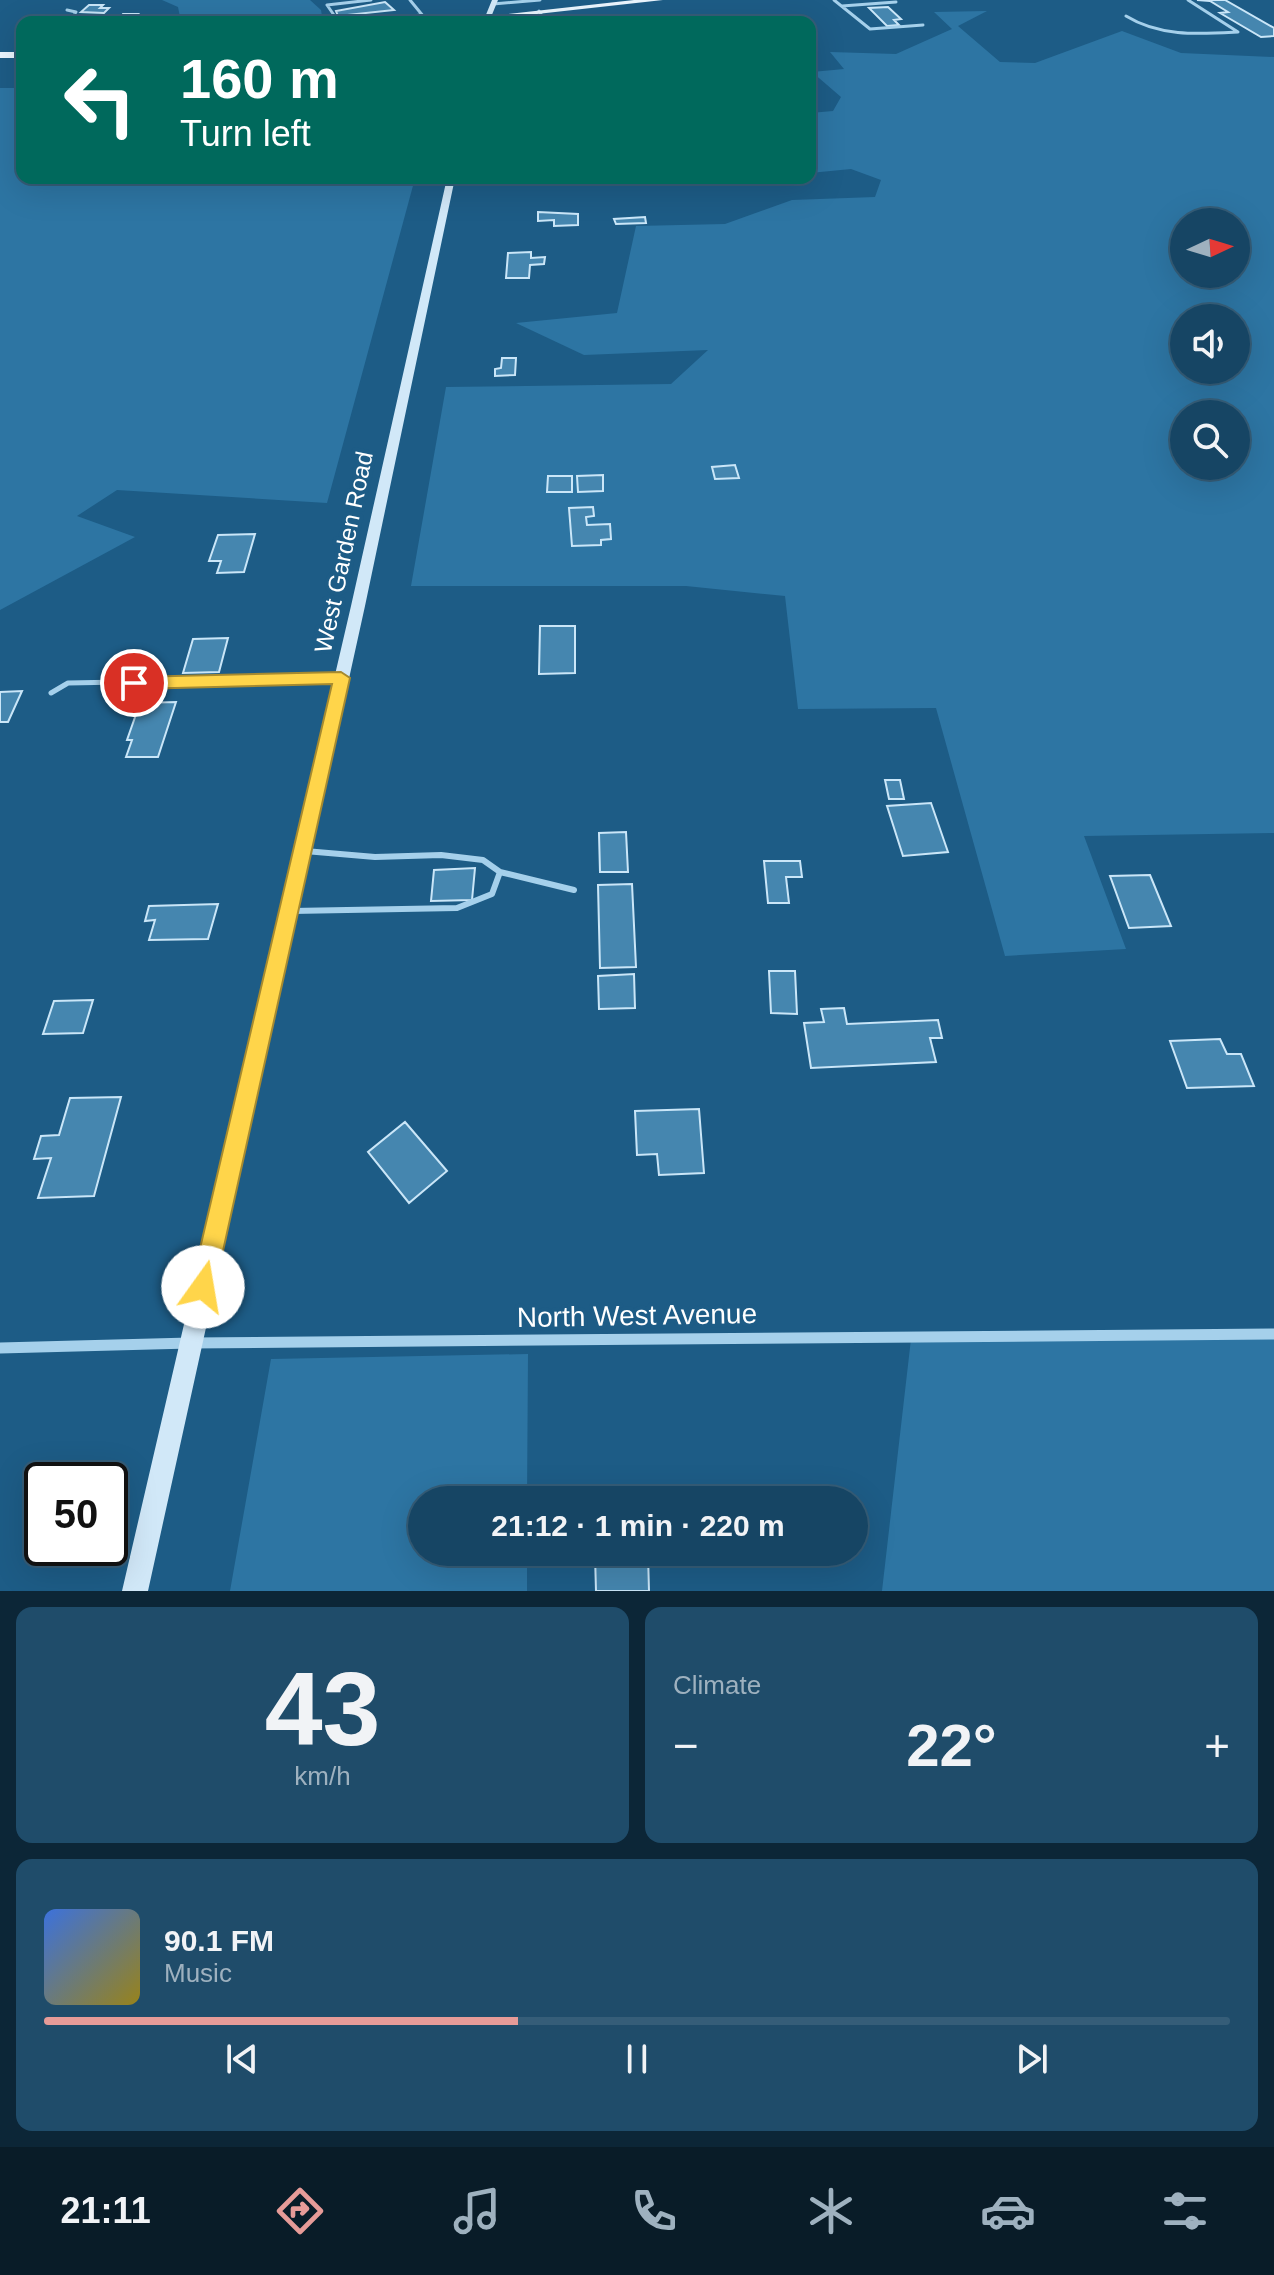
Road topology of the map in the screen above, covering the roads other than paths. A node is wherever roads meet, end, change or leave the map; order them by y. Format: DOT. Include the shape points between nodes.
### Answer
graph roads {
  1 [pos="371,0"];
  2 [pos="410,0"];
  3 [pos="540,0"];
  4 [pos="659,0"];
  5 [pos="834,0"];
  6 [pos="1188,0"];
  7 [pos="494,2"];
  8 [pos="896,2"];
  9 [pos="583,3"];
  10 [pos="842,6"];
  11 [pos="67,10"];
  12 [pos="539,11"];
  13 [pos="421,15"];
  14 [pos="73,16"];
  15 [pos="335,16"];
  16 [pos="413,16"];
  17 [pos="506,16"];
  18 [pos="542,16"];
  19 [pos="1126,16"];
  20 [pos="923,25"];
  21 [pos="450,184"];
  22 [pos="341,678"];
  23 [pos="51,693"];
  24 [pos="302,851"];
  25 [pos="500,872"];
  26 [pos="574,890"];
  27 [pos="288,911"];
  28 [pos="1274,1334"];
  29 [pos="190,1343"];
  30 [pos="0,1348"];
  31 [pos="135,1591"];
  1 -- 15 [label="lane" via="327,5"];
  2 -- 13 [label="lane"];
  3 -- 7 [label="lane"];
  4 -- 9 [label="main road"];
  5 -- 10 [label="lane"];
  6 -- 19 [label="lane" via="1238,32 1165,30"];
  8 -- 10 [label="lane"];
  9 -- 12 [label="main road"];
  10 -- 20 [label="lane" via="870,29"];
  11 -- 14 [label="lane" via="76,12"];
  12 -- 17 [label="main road"];
  12 -- 18 [label="lane"];
  13 -- 16 [label="lane"];
  21 -- 22 [label="main road, West Garden Road"];
  22 -- 23 [label="lane" via="68,683"];
  22 -- 24 [label="main road, West Garden Road"];
  24 -- 25 [label="lane" via="441,855 483,860"];
  24 -- 27 [label="main road, West Garden Road"];
  25 -- 26 [label="lane"];
  25 -- 27 [label="lane" via="492,894 457,908"];
  27 -- 29 [label="main road, West Garden Road"];
  28 -- 29 [label="street, North West Avenue"];
  29 -- 30 [label="street, North West Avenue"];
  29 -- 31 [label="main road, West Garden Road"];
}
